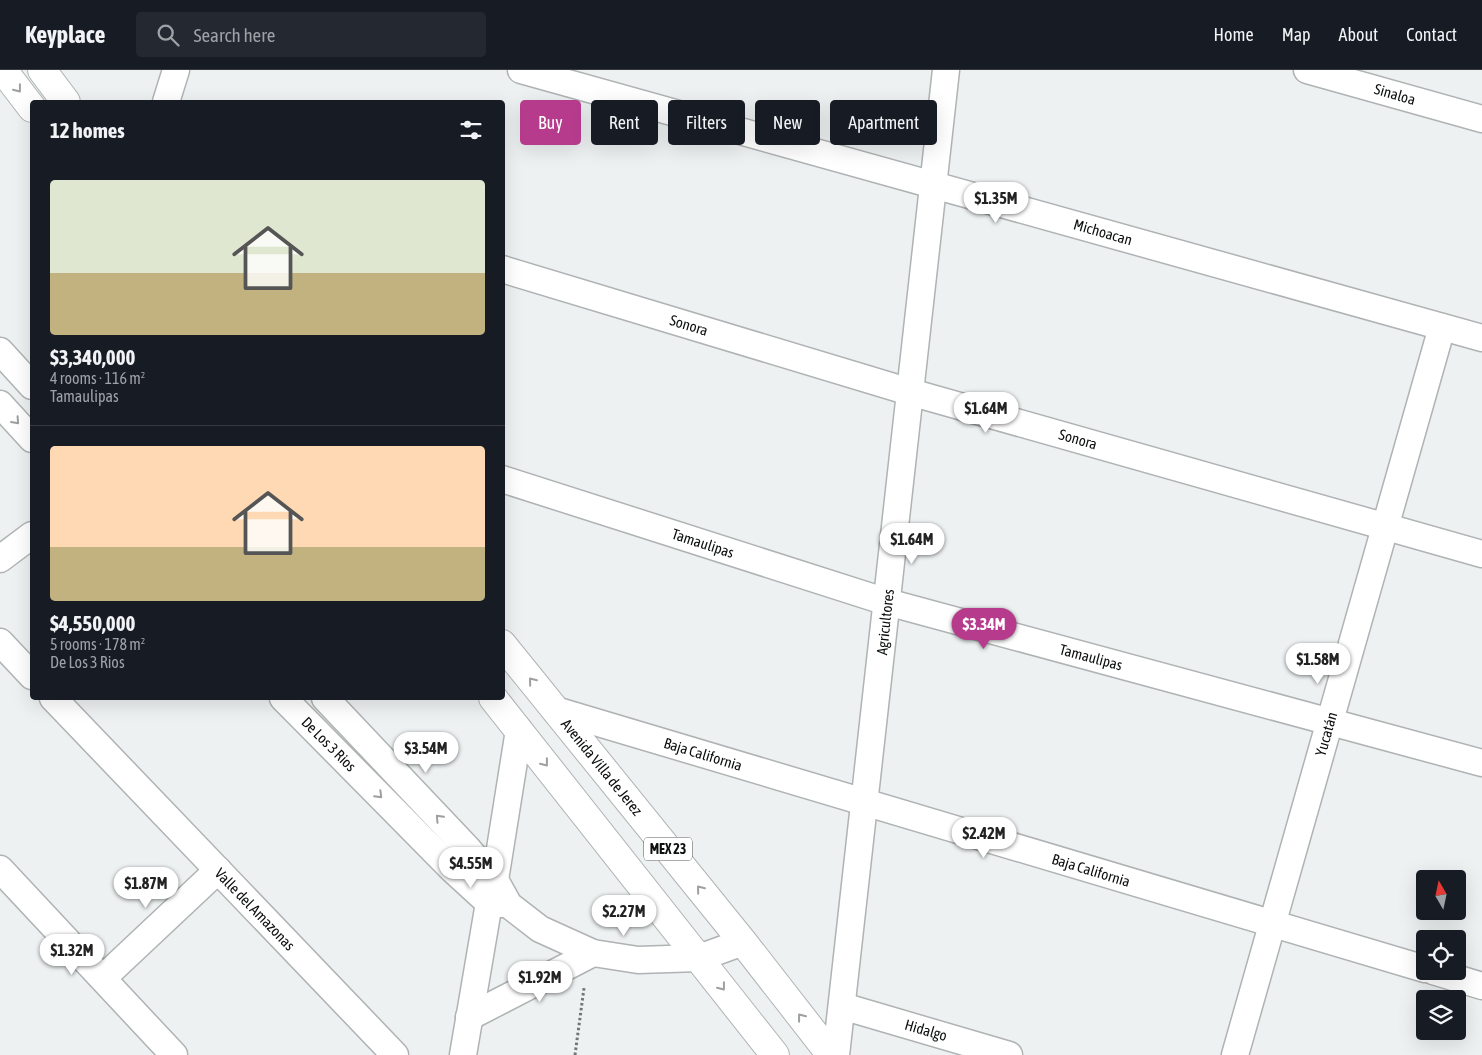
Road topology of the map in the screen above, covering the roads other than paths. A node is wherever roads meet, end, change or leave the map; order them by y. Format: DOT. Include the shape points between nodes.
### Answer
graph roads {
  1 [pos="3,70"];
  2 [pos="42,70"];
  3 [pos="176,70"];
  4 [pos="521,70"];
  5 [pos="946,70"];
  6 [pos="1307,70"];
  7 [pos="64,100"];
  8 [pos="167,100"];
  9 [pos="30,105"];
  10 [pos="1482,118"];
  11 [pos="933,185"];
  12 [pos="505,270"];
  13 [pos="1442,327"];
  14 [pos="1482,338"];
  15 [pos="0,351"];
  16 [pos="30,384"];
  17 [pos="910,392"];
  18 [pos="0,404"];
  19 [pos="30,437"];
  20 [pos="505,480"];
  21 [pos="1385,526"];
  22 [pos="30,536"];
  23 [pos="1482,554"];
  24 [pos="0,559"];
  25 [pos="887,602"];
  26 [pos="0,642"];
  27 [pos="505,648"];
  28 [pos="30,674"];
  29 [pos="55,700"];
  30 [pos="285,700"];
  31 [pos="327,700"];
  32 [pos="496,700"];
  33 [pos="555,710"];
  34 [pos="1330,722"];
  35 [pos="519,730"];
  36 [pos="1482,763"];
  37 [pos="864,802"];
  38 [pos="0,869"];
  39 [pos="218,870"];
  40 [pos="498,896"];
  41 [pos="1272,923"];
  42 [pos="743,942"];
  43 [pos="593,953"];
  44 [pos="699,958"];
  45 [pos="1416,966"];
  46 [pos="103,978"];
  47 [pos="1462,980"];
  48 [pos="1482,986"];
  49 [pos="842,1006"];
  50 [pos="469,1017"];
  51 [pos="169,1053"];
  52 [pos="395,1055"];
  53 [pos="462,1055"];
  54 [pos="775,1055"];
  55 [pos="831,1055"];
  56 [pos="836,1055"];
  57 [pos="1010,1055"];
  58 [pos="1235,1055"];
  1 -- 9 [label="main road, one-way"];
  2 -- 7 [label="main road"];
  3 -- 8 [label="street"];
  4 -- 11 [label="street, Michoacan"];
  5 -- 11 [label="street, Agricultores"];
  6 -- 10 [label="street, Sinaloa"];
  11 -- 13 [label="street, Michoacan"];
  11 -- 17 [label="street, Agricultores"];
  12 -- 17 [label="street, Sonora"];
  13 -- 14 [label="street, Michoacan"];
  13 -- 21 [label="street, Yucatán"];
  15 -- 16 [label="street"];
  17 -- 21 [label="street, Sonora"];
  17 -- 25 [label="street, Agricultores"];
  18 -- 19 [label="street, one-way"];
  20 -- 25 [label="street, Tamaulipas"];
  21 -- 23 [label="street, Sonora"];
  21 -- 34 [label="street, Yucatán"];
  22 -- 24 [label="street"];
  25 -- 34 [label="street, Tamaulipas"];
  25 -- 37 [label="street, Agricultores"];
  26 -- 28 [label="street"];
  33 -- 27 [label="main road, Avenida Villa de Jerez / MEX 23, one-way"];
  29 -- 39 [label="street, Valle del Amazonas"];
  30 -- 40 [label="street, De Los 3 Rios, one-way" via="453,870"];
  40 -- 31 [label="street, De Los 3 Rios, one-way" via="468,849"];
  32 -- 35 [label="main road, MEX 23"];
  33 -- 37 [label="street, Baja California"];
  42 -- 33 [label="main road, Avenida Villa de Jerez / MEX 23, one-way"];
  34 -- 36 [label="street, Tamaulipas"];
  34 -- 41 [label="street, Yucatán"];
  35 -- 40 [label="street"];
  35 -- 44 [label="main road, MEX 23, one-way"];
  37 -- 41 [label="street, Baja California"];
  37 -- 49 [label="street, Agricultores"];
  38 -- 46 [label="street"];
  39 -- 46 [label="street"];
  39 -- 52 [label="street, Valle del Amazonas"];
  40 -- 43 [label="street, De Los 3 Rios" via="540,929"];
  40 -- 50 [label="street"];
  41 -- 45 [label="street, Baja California"];
  41 -- 58 [label="street, Yucatán"];
  42 -- 44 [label="street, De Los 3 Rios"];
  55 -- 42 [label="main road, Avenida Villa de Jerez / MEX 23, one-way"];
  43 -- 44 [label="street, De Los 3 Rios" via="638,960"];
  43 -- 50 [label="street"];
  44 -- 54 [label="main road, MEX 23, one-way"];
  46 -- 51 [label="street"];
  47 -- 48 [label="street"];
  49 -- 56 [label="street, Agricultores"];
  49 -- 57 [label="street, Hidalgo"];
  50 -- 53 [label="street"];
}
